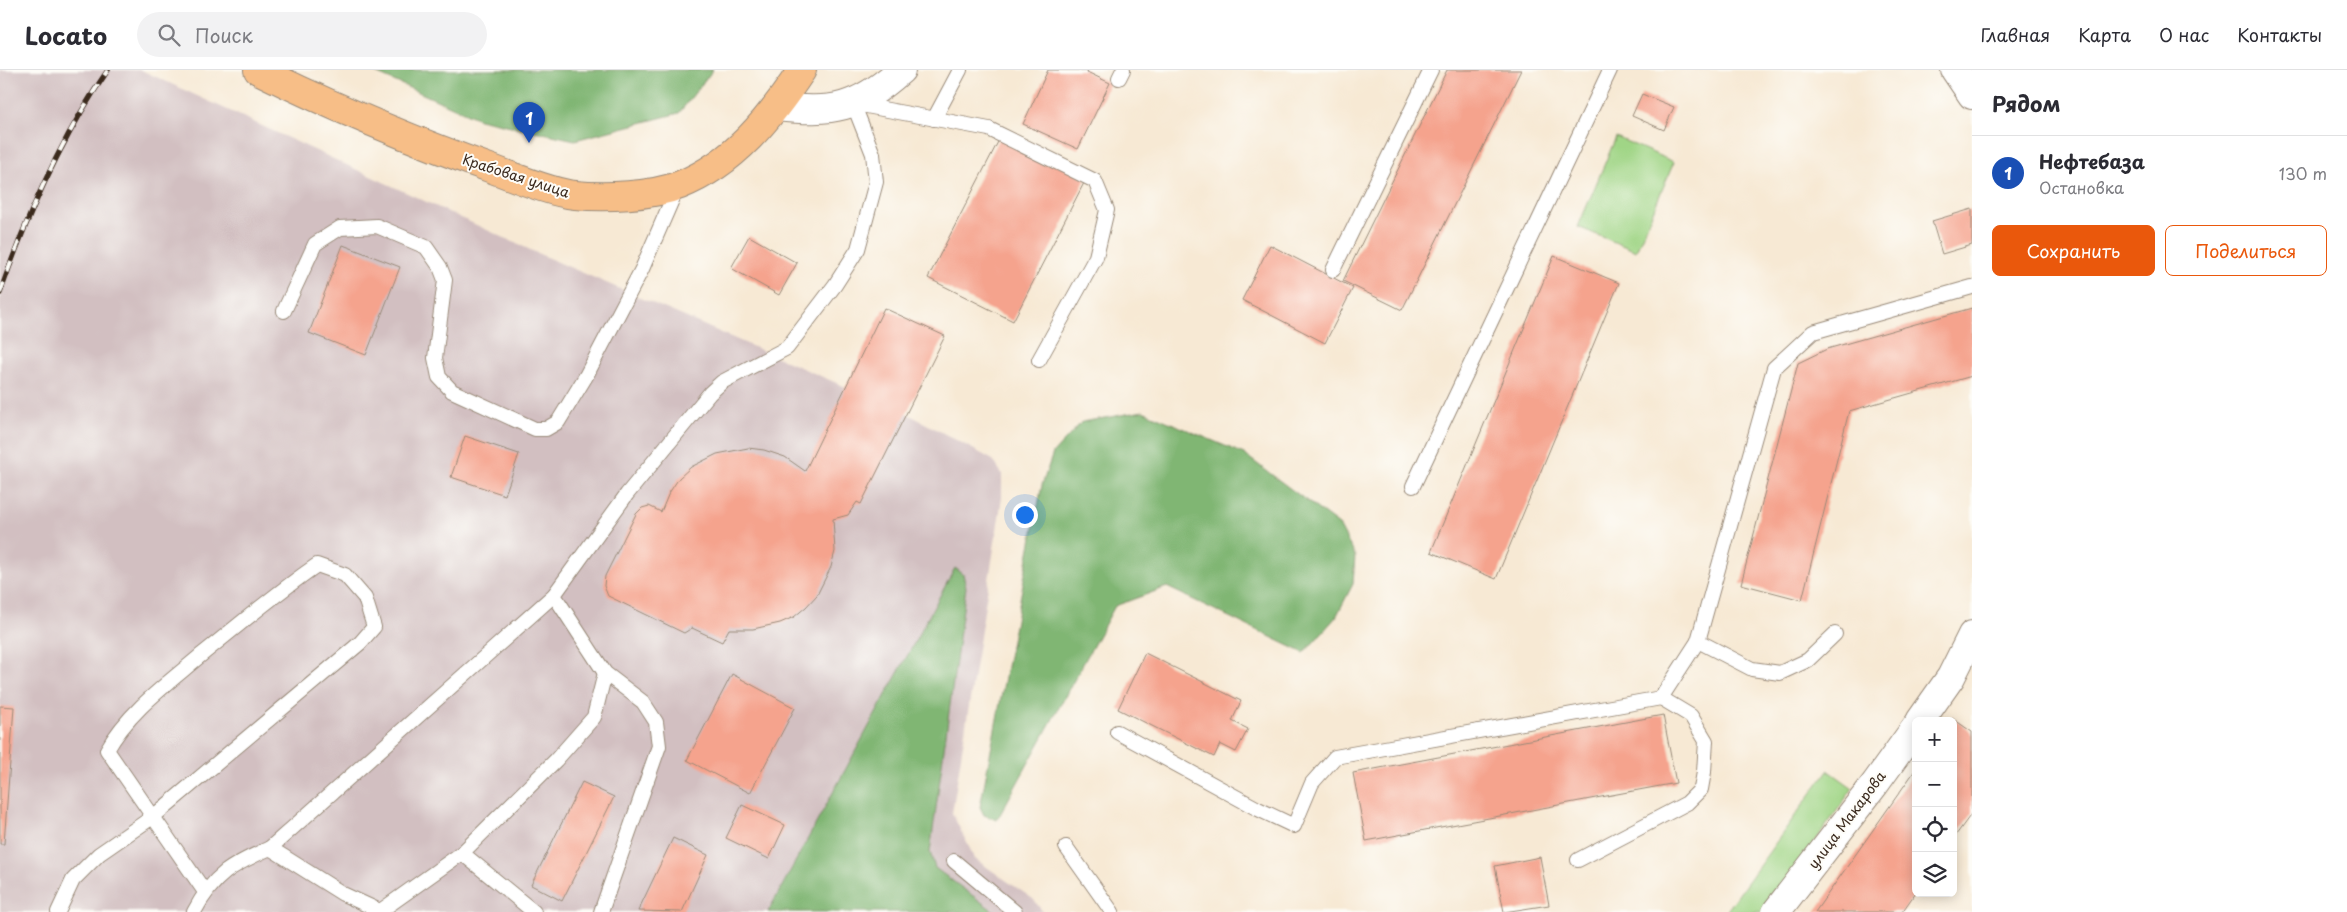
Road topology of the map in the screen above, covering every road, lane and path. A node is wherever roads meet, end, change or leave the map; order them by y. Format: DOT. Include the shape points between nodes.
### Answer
graph roads {
  1 [pos="258,70"];
  2 [pos="802,70"];
  3 [pos="901,70"];
  4 [pos="960,70"];
  5 [pos="1431,70"];
  6 [pos="1610,70"];
  7 [pos="1955,70"];
  8 [pos="1972,95"];
  9 [pos="853,103"];
  10 [pos="776,107"];
  11 [pos="934,119"];
  12 [pos="679,186"];
  13 [pos="1333,270"];
  14 [pos="1972,287"];
  15 [pos="284,311"];
  16 [pos="1039,360"];
  17 [pos="1413,486"];
  18 [pos="554,595"];
  19 [pos="1835,634"];
  20 [pos="1972,635"];
  21 [pos="1698,641"];
  22 [pos="605,673"];
  23 [pos="1661,698"];
  24 [pos="1923,717"];
  25 [pos="1117,732"];
  26 [pos="1912,733"];
  27 [pos="154,816"];
  28 [pos="1066,847"];
  29 [pos="270,848"];
  30 [pos="462,852"];
  31 [pos="1578,860"];
  32 [pos="954,861"];
  33 [pos="205,892"];
  34 [pos="58,912"];
  35 [pos="194,912"];
  36 [pos="379,912"];
  37 [pos="534,912"];
  38 [pos="601,912"];
  39 [pos="1015,912"];
  40 [pos="1112,912"];
  41 [pos="1776,912"];
  1 -- 12 [label="main road, Крабовая улица" via="336,108 477,164 574,195 633,195"];
  2 -- 10 [label="main road, Крабовая улица"];
  3 -- 9 [label="street" via="878,90"];
  4 -- 11 [label="lane"];
  5 -- 13 [label="lane"];
  6 -- 17 [label="lane"];
  7 -- 8 [label="street"];
  9 -- 10 [label="street" via="815,111"];
  9 -- 11 [label="lane"];
  9 -- 18 [label="lane" via="873,154 876,182 858,249 836,285 787,348 722,382 710,393 627,494"];
  10 -- 12 [label="main road, Крабовая улица" via="749,140 716,167"];
  11 -- 16 [label="lane" via="989,129 1095,182 1108,210 1096,256"];
  12 -- 15 [label="lane" via="642,269 586,376 558,422 546,429 534,429 452,391 439,377 435,358 445,280 426,247 377,226 340,228 315,244"];
  14 -- 21 [label="lane" via="1813,332 1774,368"];
  18 -- 22 [label="lane"];
  18 -- 29 [label="lane"];
  19 -- 21 [label="lane" via="1808,660 1780,673 1752,669"];
  20 -- 24 [label="street" via="1951,677"];
  21 -- 23 [label="lane"];
  22 -- 30 [label="lane" via="594,717 556,760"];
  22 -- 38 [label="lane" via="643,702 656,722 659,746"];
  23 -- 25 [label="lane" via="1335,756 1312,783 1294,826"];
  23 -- 31 [label="lane" via="1690,716 1706,741 1701,789 1687,802"];
  26 -- 41 [label="street, улица Макарова"];
  27 -- 27 [label="lane" via="107,750 118,730 167,684 276,594 317,565 345,575 365,598 374,627 360,643"];
  27 -- 33 [label="lane"];
  27 -- 34 [label="lane" via="98,854 73,880"];
  28 -- 40 [label="lane"];
  29 -- 33 [label="lane" via="233,864"];
  29 -- 36 [label="lane" via="343,894"];
  30 -- 36 [label="lane"];
  30 -- 37 [label="lane"];
  32 -- 39 [label="lane"];
  33 -- 35 [label="lane"];
}
